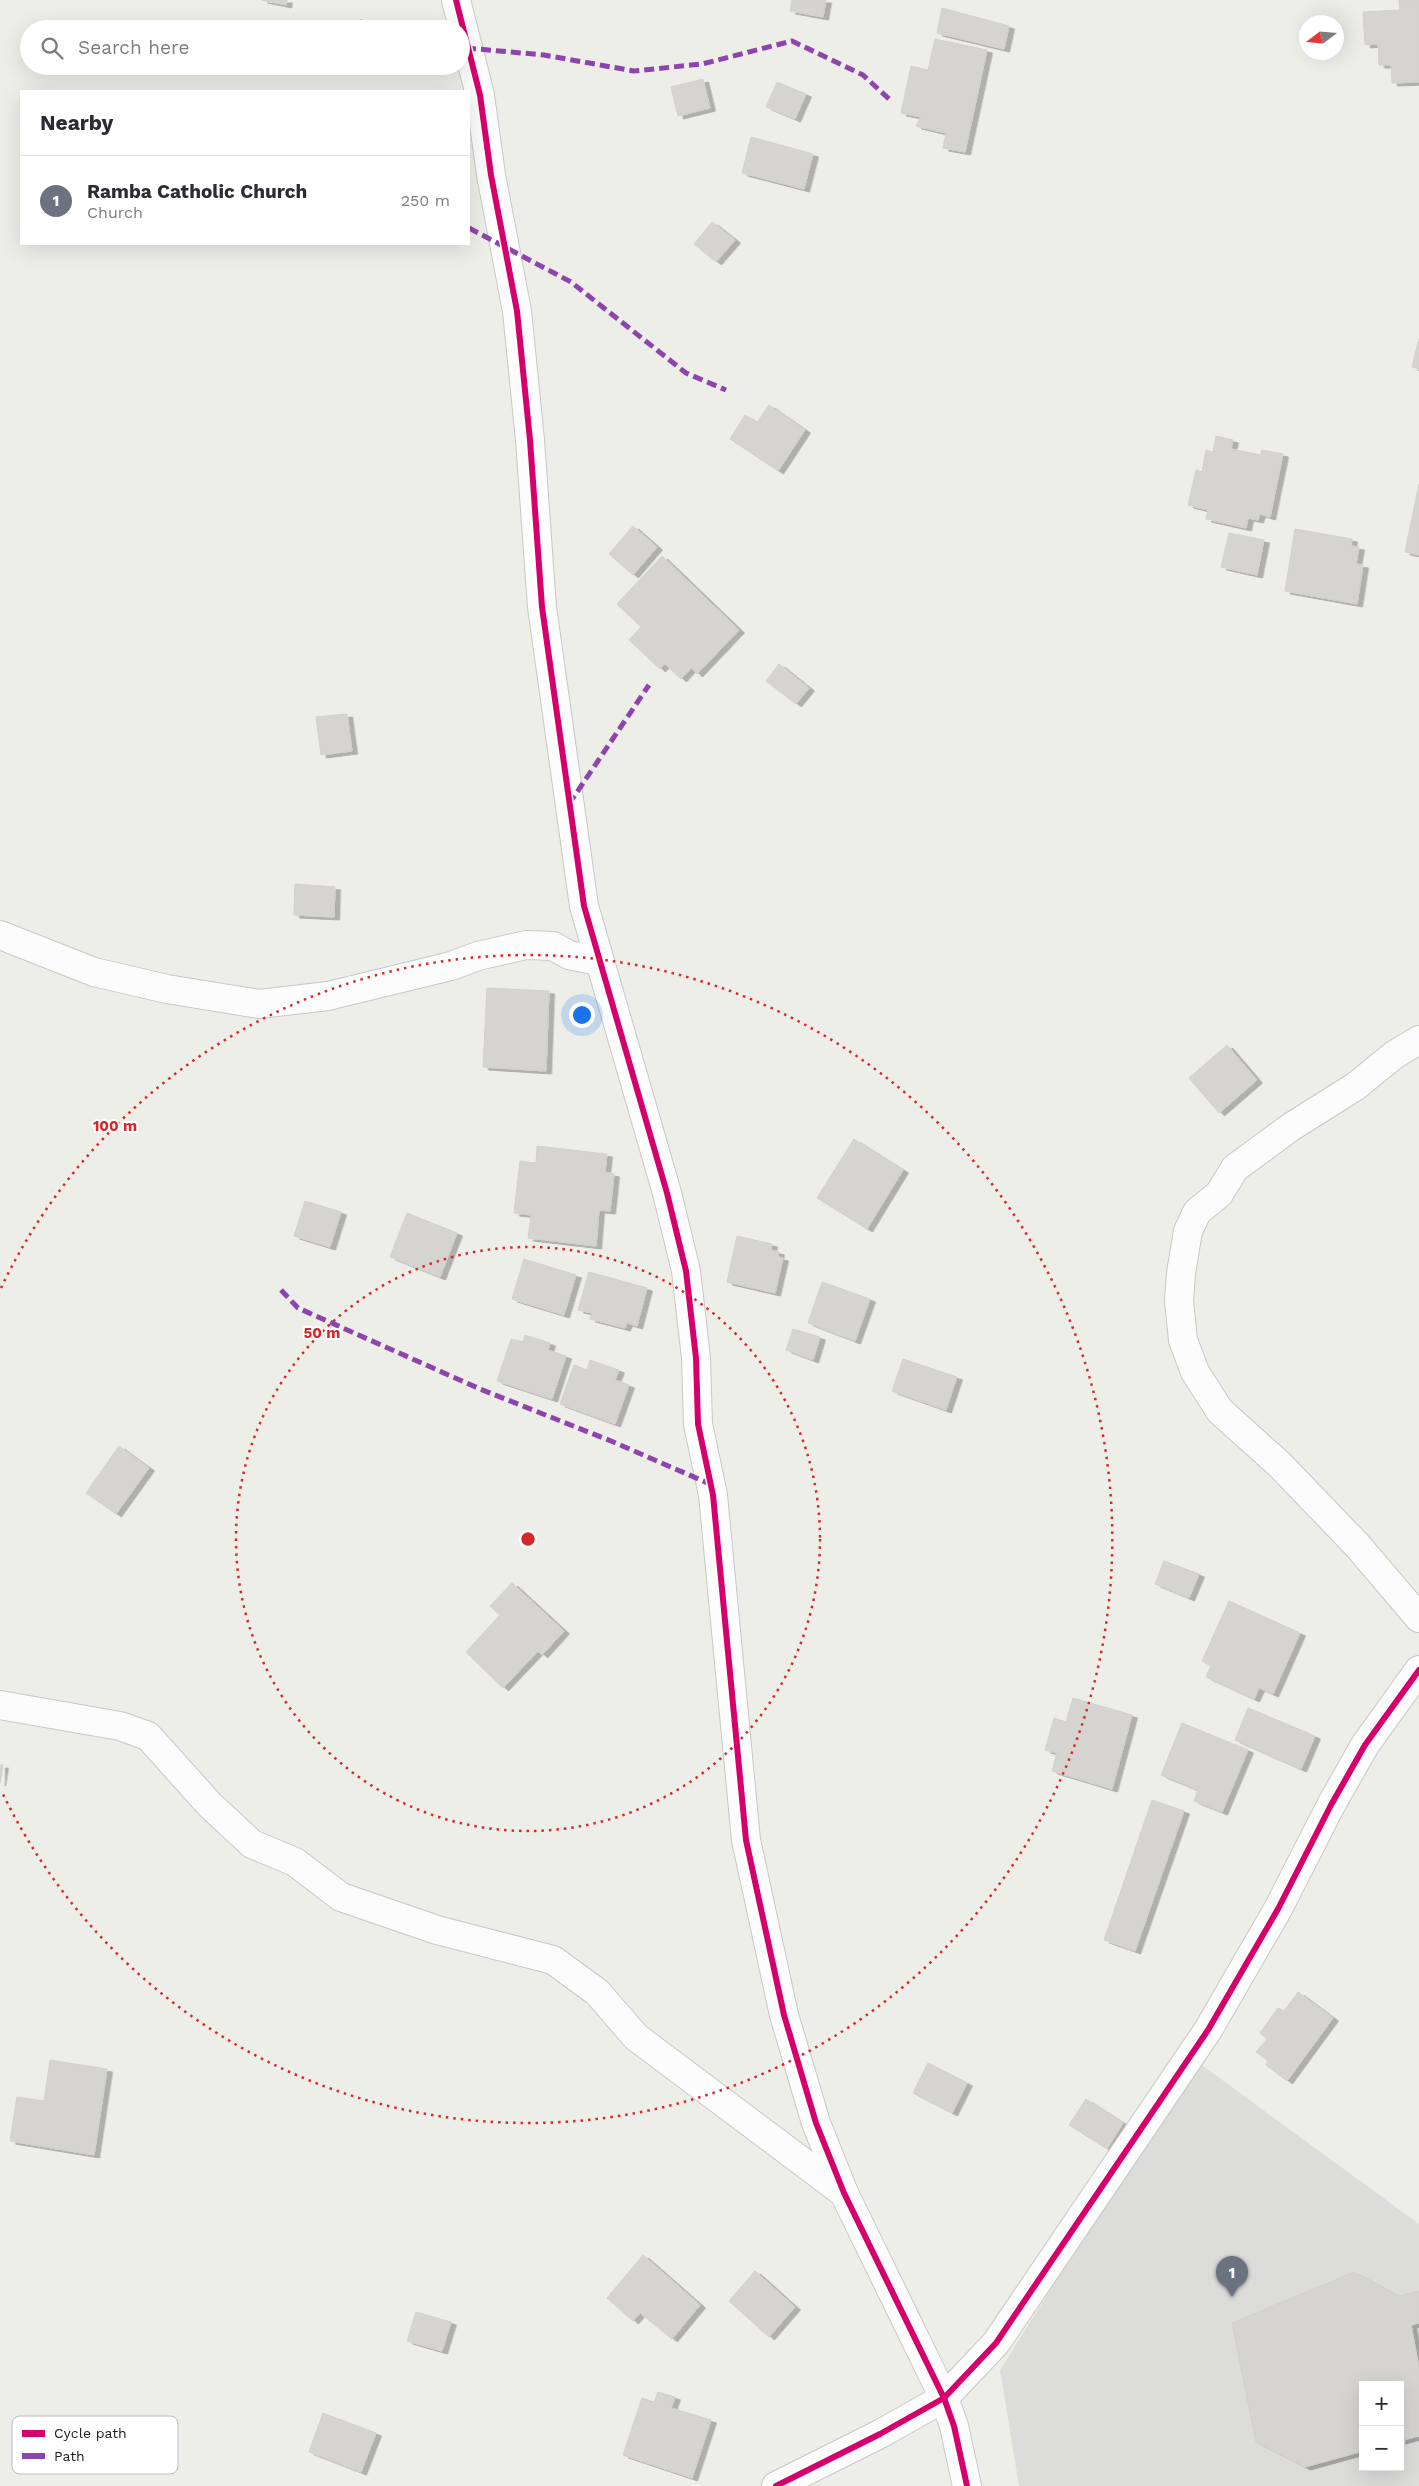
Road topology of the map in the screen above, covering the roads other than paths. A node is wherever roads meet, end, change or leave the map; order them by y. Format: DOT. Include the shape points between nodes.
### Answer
graph roads {
  1 [pos="456,0"];
  2 [pos="461,20"];
  3 [pos="470,55"];
  4 [pos="0,935"];
  5 [pos="598,961"];
  6 [pos="1419,1040"];
  7 [pos="1419,1618"];
  8 [pos="1419,1670"];
  9 [pos="0,1705"];
  10 [pos="844,2193"];
  11 [pos="944,2398"];
  12 [pos="776,2486"];
  13 [pos="967,2486"];
  1 -- 2 [label="street"];
  3 -- 5 [label="street" via="480,95 491,175 517,312 542,607 584,906"];
  4 -- 5 [label="street" via="94,972 167,989 259,1004 328,996 526,945 553,946 569,955"];
  5 -- 10 [label="street" via="667,1193 686,1271 696,1358 698,1424 713,1495 746,1840 784,2015 816,2123"];
  6 -- 7 [label="street" via="1235,1168 1218,1194 1197,1212 1188,1231 1179,1301 1183,1340 1195,1372 1220,1411 1279,1464 1357,1544"];
  8 -- 11 [label="street" via="1365,1745 1278,1909 1208,2030 996,2343"];
  9 -- 10 [label="street" via="120,1726 148,1736 210,1805 252,1844 295,1862 341,1898 437,1930 552,1960 598,1992 636,2037"];
  10 -- 11 [label="street"];
  11 -- 12 [label="street"];
  11 -- 13 [label="street" via="954,2426"];
}
